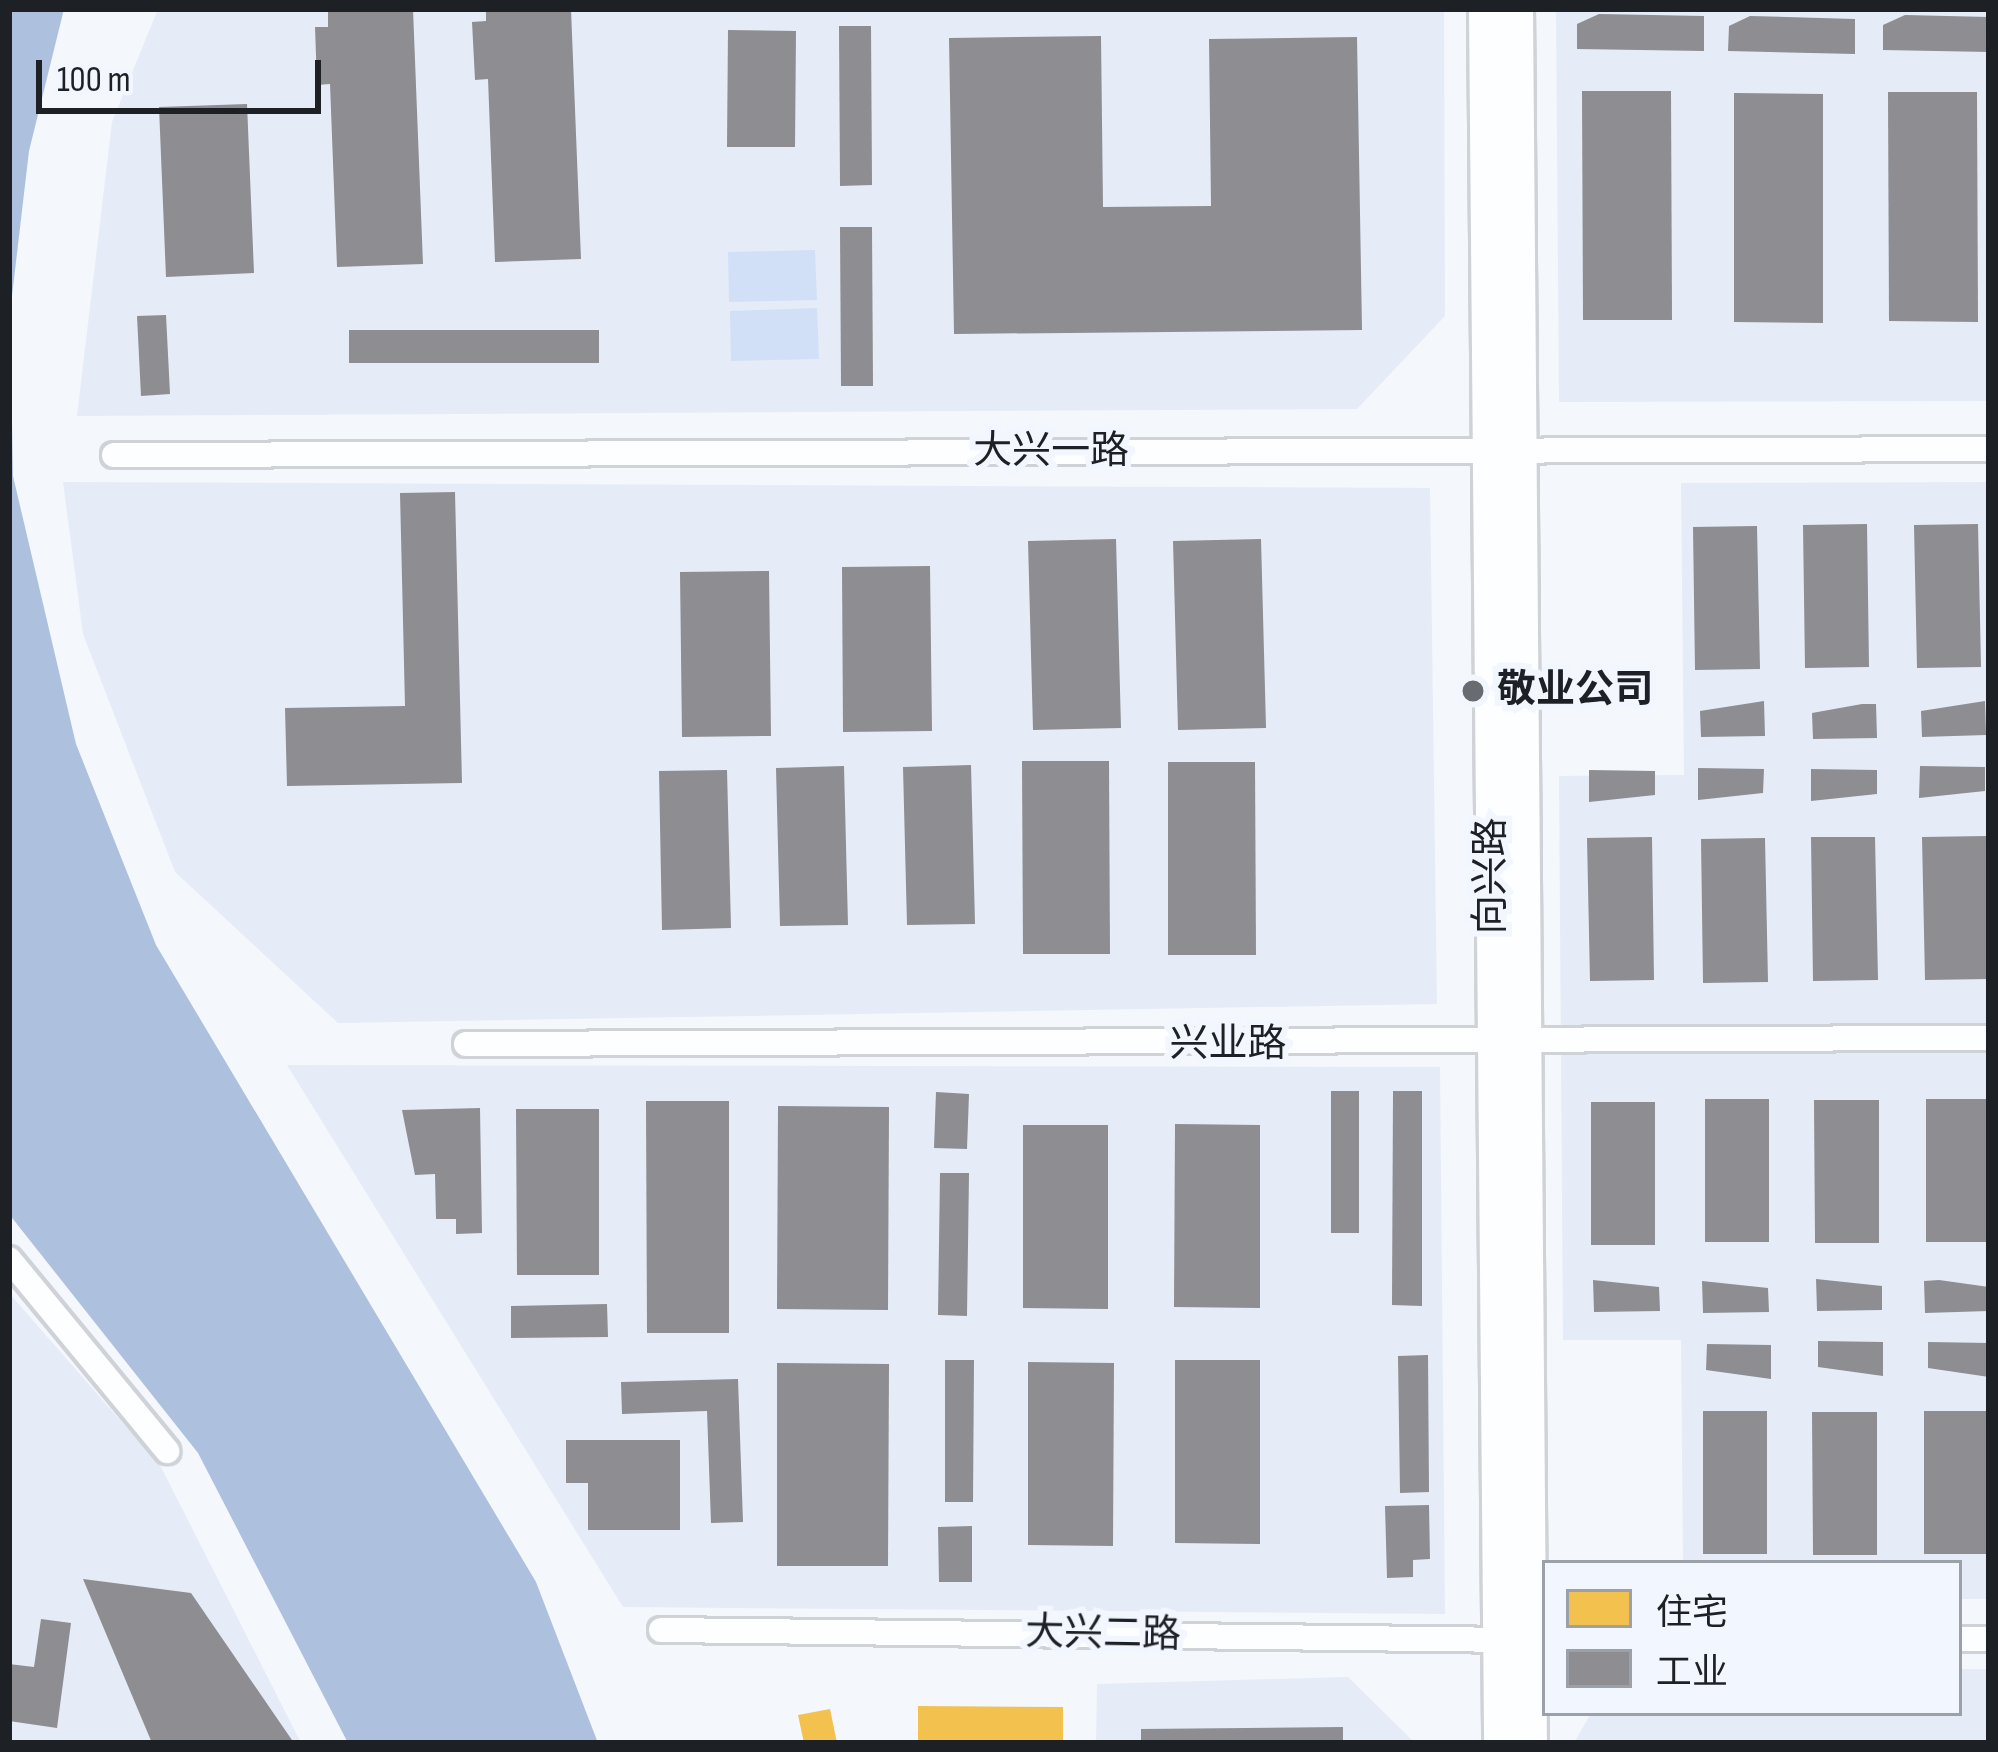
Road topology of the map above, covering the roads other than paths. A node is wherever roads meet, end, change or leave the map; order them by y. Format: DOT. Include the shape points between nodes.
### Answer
graph roads {
  1 [pos="1485,9"];
  2 [pos="1516,9"];
  3 [pos="1989,449"];
  4 [pos="1504,450"];
  5 [pos="113,455"];
  6 [pos="1989,1038"];
  7 [pos="466,1044"];
  8 [pos="1509,1046"];
  9 [pos="9,1259"];
  10 [pos="166,1451"];
  11 [pos="661,1630"];
  12 [pos="1524,1640"];
  13 [pos="1500,1743"];
  14 [pos="1530,1743"];
  1 -- 4 [label="street, 向兴路"];
  2 -- 4 [label="street, 向兴路"];
  3 -- 4 [label="street, 大兴一路"];
  4 -- 5 [label="street, 大兴一路"];
  4 -- 8 [label="street, 向兴路"];
  6 -- 8 [label="street, 兴业路"];
  7 -- 8 [label="street, 兴业路"];
  8 -- 12 [label="street, 向兴路"];
  9 -- 10 [label="street"];
  11 -- 12 [label="street, 大兴二路"];
  12 -- 13 [label="street, 向兴路"];
  12 -- 14 [label="street, 向兴路"];
}
